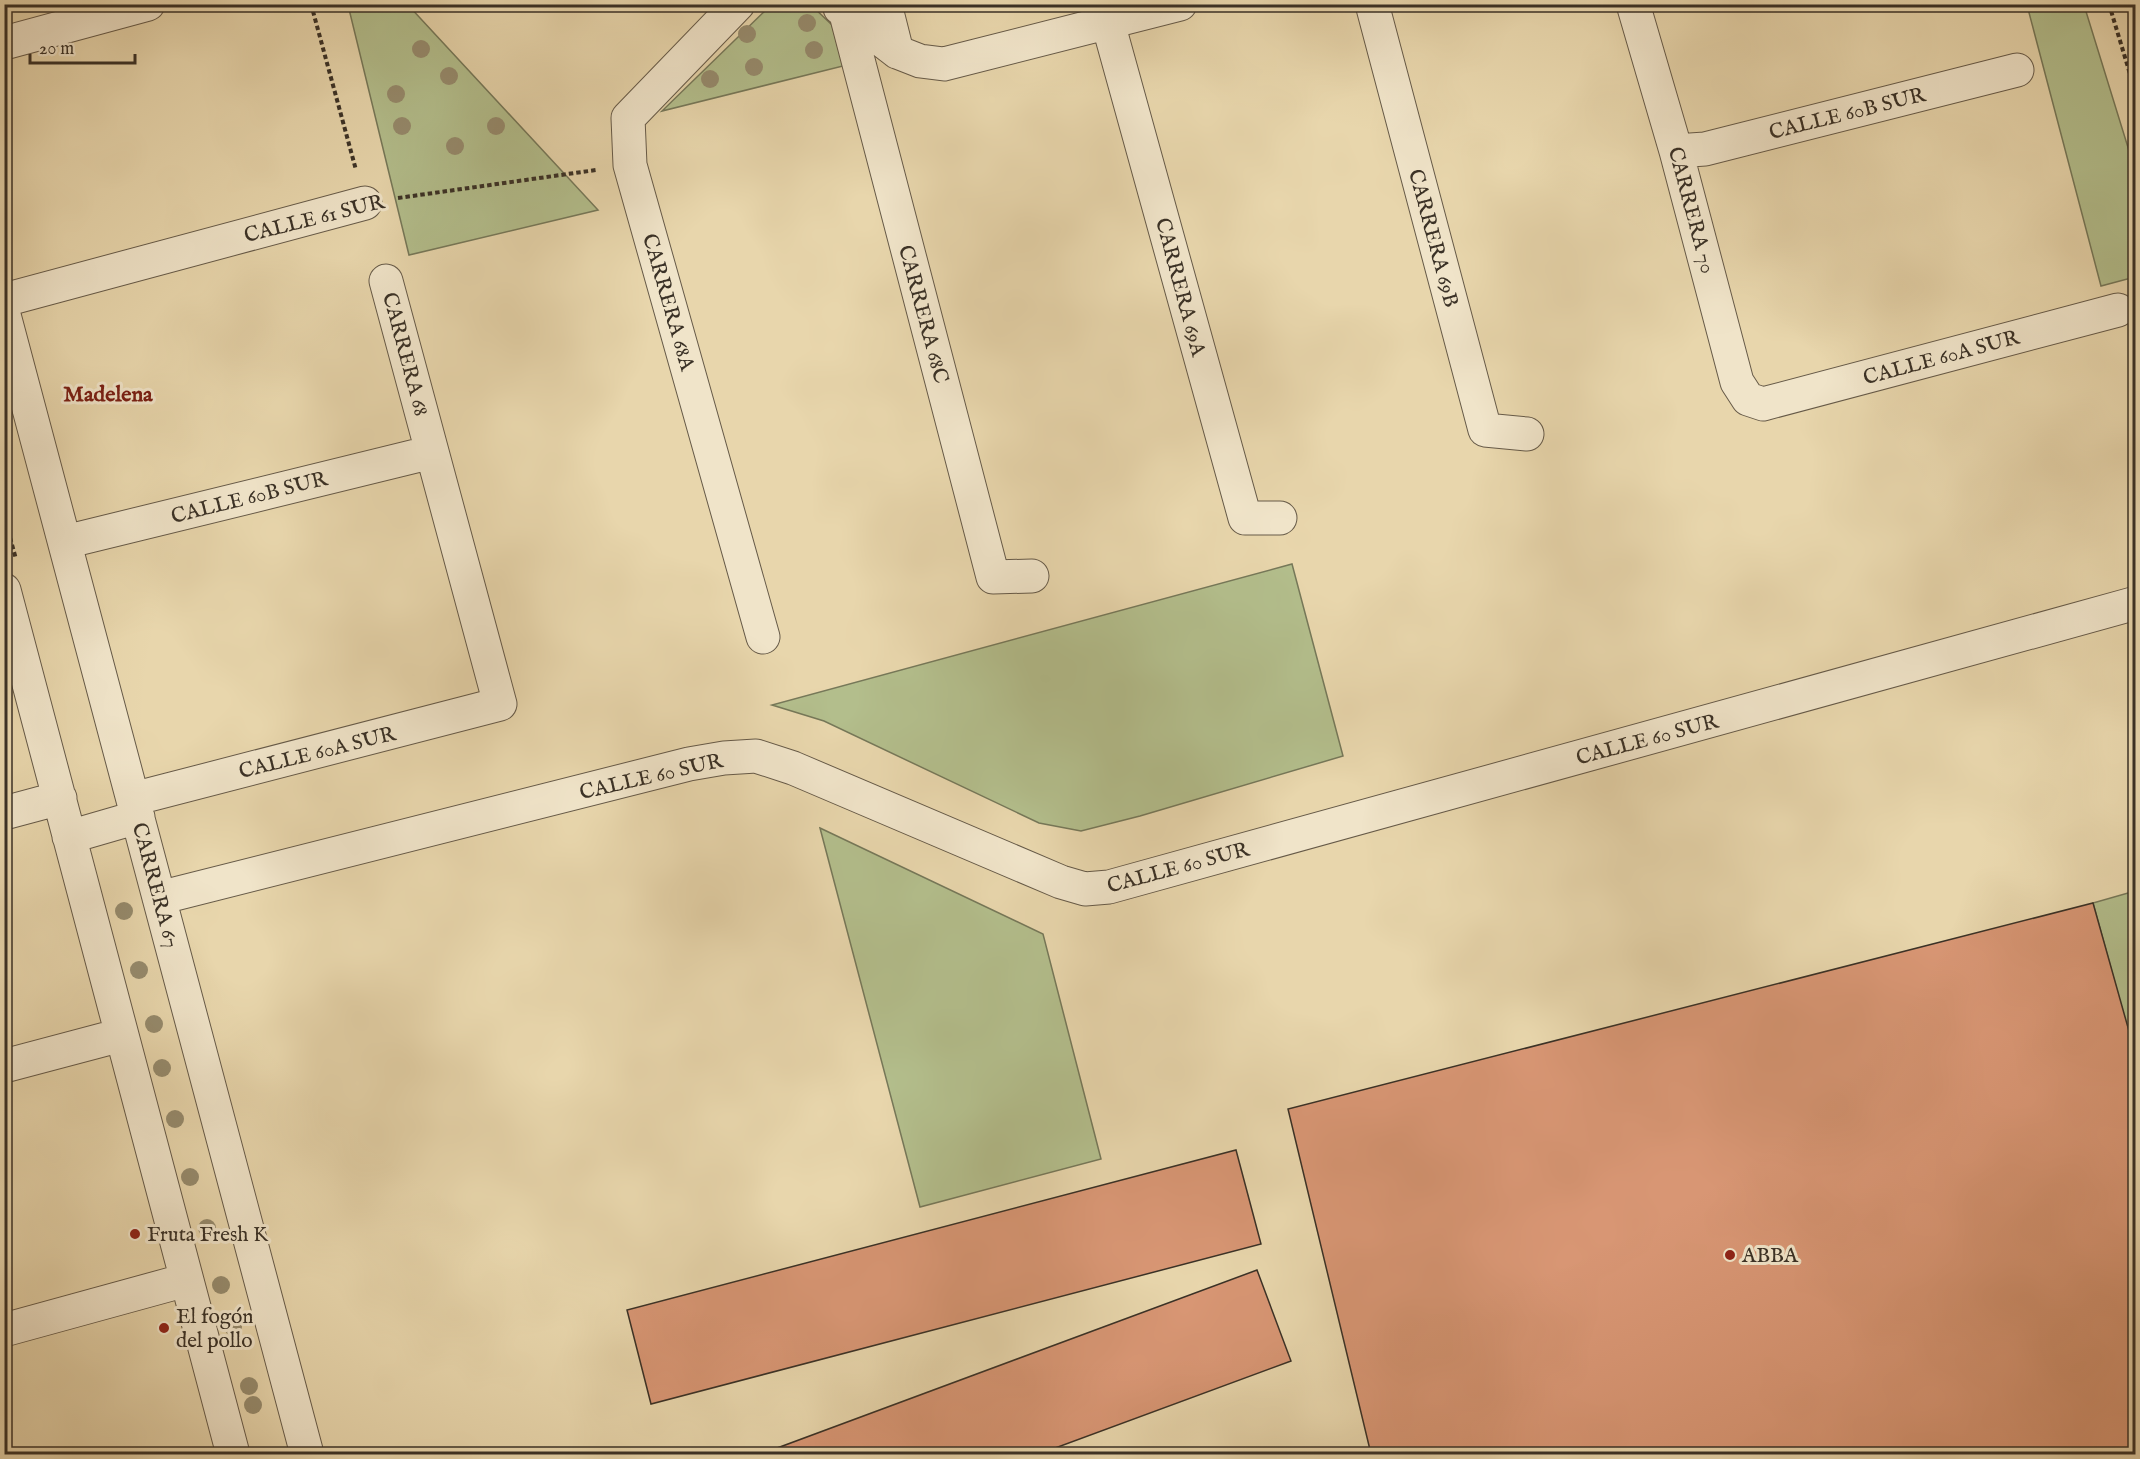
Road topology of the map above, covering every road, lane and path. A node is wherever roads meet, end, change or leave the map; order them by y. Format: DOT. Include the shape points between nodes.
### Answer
graph roads {
  1 [pos="148,4"];
  2 [pos="311,4"];
  3 [pos="738,4"];
  4 [pos="885,4"];
  5 [pos="1372,4"];
  6 [pos="1634,4"];
  7 [pos="2109,4"];
  8 [pos="1160,7"];
  9 [pos="841,9"];
  10 [pos="1108,23"];
  11 [pos="4,43"];
  12 [pos="897,52"];
  13 [pos="2017,70"];
  14 [pos="2136,94"];
  15 [pos="1676,151"];
  16 [pos="630,165"];
  17 [pos="365,203"];
  18 [pos="386,281"];
  19 [pos="4,300"];
  20 [pos="2118,310"];
  21 [pos="4,315"];
  22 [pos="1763,404"];
  23 [pos="1527,434"];
  24 [pos="432,452"];
  25 [pos="1280,518"];
  26 [pos="65,542"];
  27 [pos="1032,576"];
  28 [pos="4,590"];
  29 [pos="2136,603"];
  30 [pos="763,637"];
  31 [pos="500,704"];
  32 [pos="60,798"];
  33 [pos="136,808"];
  34 [pos="4,813"];
  35 [pos="69,837"];
  36 [pos="159,898"];
  37 [pos="122,1035"];
  38 [pos="4,1066"];
  39 [pos="186,1280"];
  40 [pos="4,1329"];
  41 [pos="233,1455"];
  42 [pos="307,1455"];
  1 -- 11 [label="street"];
  2 -- 17 [label="path"];
  3 -- 16 [label="street, CARRERA 68A" via="628,118"];
  4 -- 12 [label="street"];
  5 -- 23 [label="street, CARRERA 69B" via="1485,430"];
  6 -- 15 [label="street, CARRERA 70"];
  7 -- 14 [label="path"];
  8 -- 10 [label="street"];
  9 -- 12 [label="street"];
  9 -- 27 [label="street, CARRERA 68C" via="993,577"];
  10 -- 12 [label="street" via="944,64 920,61"];
  10 -- 25 [label="street, CARRERA 69A" via="1245,518"];
  13 -- 15 [label="street, CALLE 60B SUR" via="1704,149"];
  15 -- 22 [label="street, CARRERA 70" via="1737,382 1748,399"];
  16 -- 17 [label="path, CALLE 61 SUR"];
  16 -- 30 [label="street, CARRERA 68A"];
  17 -- 19 [label="street, CALLE 61 SUR"];
  18 -- 24 [label="street, CARRERA 68"];
  20 -- 22 [label="street, CALLE 60A SUR"];
  21 -- 26 [label="street, CARRERA 67"];
  24 -- 26 [label="street, CALLE 60B SUR"];
  24 -- 31 [label="street, CARRERA 68"];
  26 -- 33 [label="street, CARRERA 67"];
  28 -- 32 [label="street"];
  29 -- 36 [label="street, CALLE 60 SUR" via="1109,887 1085,889 1061,882 793,768 756,756 689,764"];
  31 -- 33 [label="street, CALLE 60A SUR"];
  32 -- 34 [label="street"];
  32 -- 35 [label="street"];
  33 -- 35 [label="street, CALLE 60A SUR"];
  33 -- 36 [label="street, CARRERA 67"];
  35 -- 37 [label="street"];
  36 -- 42 [label="street, CARRERA 67"];
  37 -- 38 [label="street"];
  37 -- 39 [label="street"];
  39 -- 40 [label="street"];
  39 -- 41 [label="street"];
}
